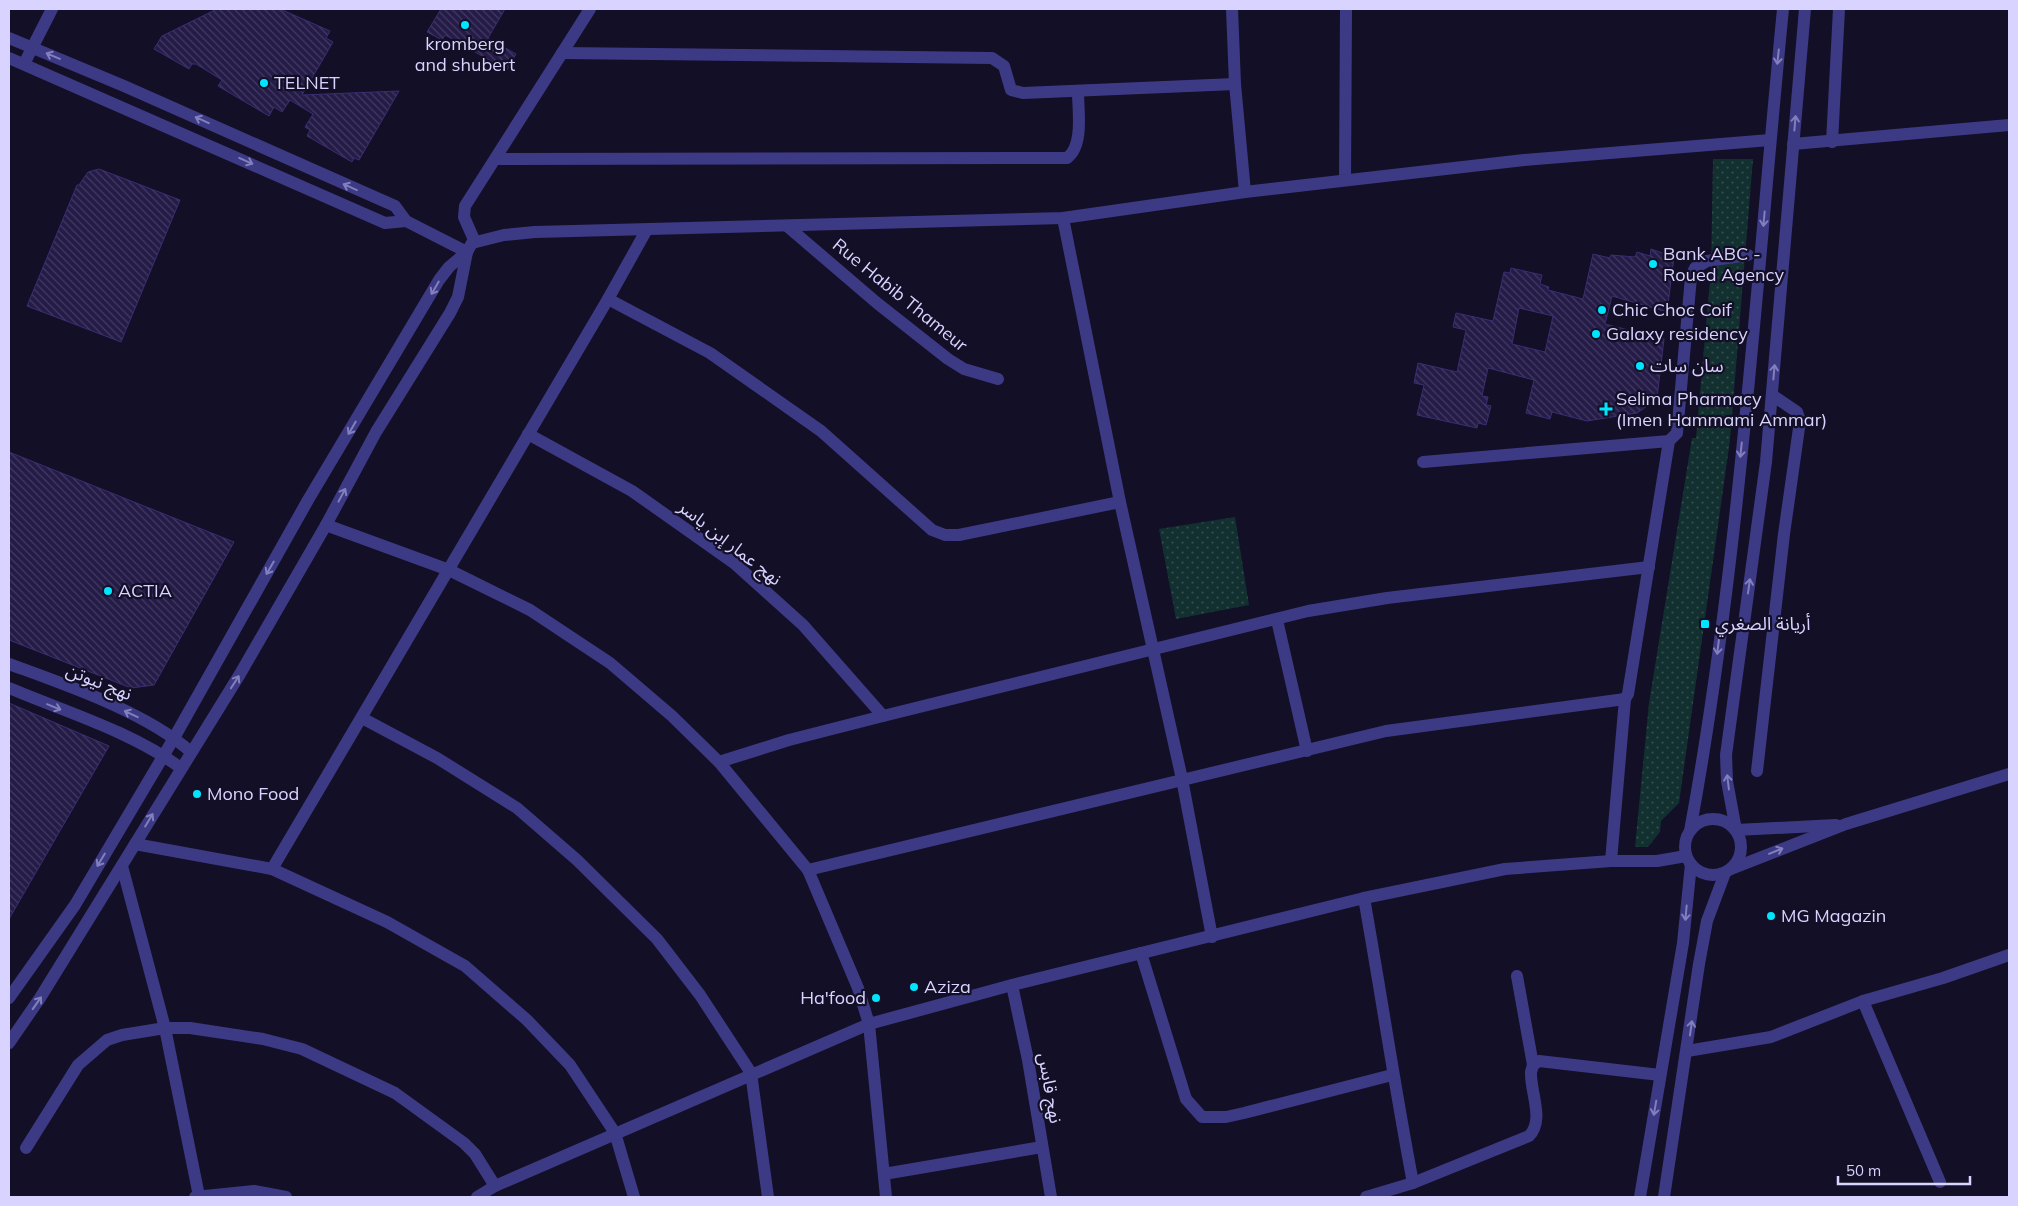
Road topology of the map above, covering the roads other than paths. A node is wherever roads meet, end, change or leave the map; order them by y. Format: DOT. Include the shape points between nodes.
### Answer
graph roads {
  1 [pos="52,9"];
  2 [pos="590,9"];
  3 [pos="1232,9"];
  4 [pos="1346,9"];
  5 [pos="1783,9"];
  6 [pos="1805,9"];
  7 [pos="1839,9"];
  8 [pos="9,38"];
  9 [pos="32,48"];
  10 [pos="562,53"];
  11 [pos="9,58"];
  12 [pos="24,64"];
  13 [pos="1776,77"];
  14 [pos="1799,79"];
  15 [pos="1235,84"];
  16 [pos="124,86"];
  17 [pos="1078,92"];
  18 [pos="117,104"];
  19 [pos="2009,125"];
  20 [pos="1770,140"];
  21 [pos="1832,142"];
  22 [pos="1794,144"];
  23 [pos="496,159"];
  24 [pos="1345,180"];
  25 [pos="1245,192"];
  26 [pos="1063,218"];
  27 [pos="406,220"];
  28 [pos="787,226"];
  29 [pos="646,231"];
  30 [pos="471,247"];
  31 [pos="1748,255"];
  32 [pos="608,299"];
  33 [pos="998,379"];
  34 [pos="1772,395"];
  35 [pos="528,434"];
  36 [pos="1669,441"];
  37 [pos="1423,462"];
  38 [pos="1120,502"];
  39 [pos="326,526"];
  40 [pos="1649,566"];
  41 [pos="449,570"];
  42 [pos="1277,620"];
  43 [pos="1152,649"];
  44 [pos="9,664"];
  45 [pos="9,688"];
  46 [pos="1625,699"];
  47 [pos="883,716"];
  48 [pos="362,718"];
  49 [pos="174,738"];
  50 [pos="1307,751"];
  51 [pos="190,752"];
  52 [pos="163,755"];
  53 [pos="719,762"];
  54 [pos="180,768"];
  55 [pos="1757,771"];
  56 [pos="2009,774"];
  57 [pos="1182,780"];
  58 [pos="1846,824"];
  59 [pos="1736,830"];
  60 [pos="1690,831"];
  61 [pos="135,844"];
  62 [pos="1688,860"];
  63 [pos="1611,861"];
  64 [pos="122,866"];
  65 [pos="272,869"];
  66 [pos="808,870"];
  67 [pos="1728,871"];
  68 [pos="1364,898"];
  69 [pos="1212,937"];
  70 [pos="1140,953"];
  71 [pos="2009,955"];
  72 [pos="1517,976"];
  73 [pos="1012,985"];
  74 [pos="9,998"];
  75 [pos="1863,1001"];
  76 [pos="869,1024"];
  77 [pos="165,1028"];
  78 [pos="9,1043"];
  79 [pos="1687,1052"];
  80 [pos="1533,1065"];
  81 [pos="751,1073"];
  82 [pos="1392,1075"];
  83 [pos="1660,1075"];
  84 [pos="615,1133"];
  85 [pos="1042,1147"];
  86 [pos="26,1148"];
  87 [pos="884,1174"];
  88 [pos="1940,1182"];
  89 [pos="1413,1183"];
  90 [pos="495,1186"];
  91 [pos="1383,1194"];
  92 [pos="197,1196"];
  93 [pos="286,1197"];
  94 [pos="477,1197"];
  95 [pos="634,1197"];
  96 [pos="768,1197"];
  97 [pos="886,1197"];
  98 [pos="1051,1197"];
  99 [pos="1366,1197"];
  100 [pos="1640,1197"];
  101 [pos="1664,1197"];
  1 -- 9 [label="street"];
  2 -- 10 [label="street"];
  3 -- 15 [label="street"];
  4 -- 24 [label="street"];
  5 -- 13 [label="street, one-way"];
  6 -- 14 [label="street"];
  7 -- 21 [label="street"];
  8 -- 9 [label="street"];
  9 -- 12 [label="street"];
  16 -- 9 [label="street, one-way"];
  10 -- 17 [label="street" via="992,58 1004,66 1008,82 1015,92"];
  10 -- 23 [label="street"];
  11 -- 12 [label="street"];
  12 -- 18 [label="street"];
  13 -- 14 [label="street"];
  13 -- 20 [label="street"];
  22 -- 14 [label="street, one-way"];
  15 -- 17 [label="street"];
  15 -- 25 [label="street"];
  16 -- 18 [label="street"];
  27 -- 16 [label="street, one-way" via="395,206"];
  17 -- 23 [label="street" via="1077,140 1075,150 1067,158"];
  18 -- 27 [label="street, one-way" via="385,223"];
  19 -- 21 [label="street"];
  20 -- 24 [label="street" via="1524,160"];
  20 -- 60 [label="street, one-way" via="1734,530 1706,744"];
  21 -- 22 [label="street"];
  34 -- 22 [label="street, one-way"];
  23 -- 30 [label="street" via="464,208"];
  24 -- 25 [label="street"];
  25 -- 26 [label="street"];
  26 -- 28 [label="street"];
  26 -- 38 [label="street"];
  27 -- 30 [label="street"];
  28 -- 29 [label="street"];
  28 -- 33 [label="street, Rue Habib Thameur" via="948,359 964,369"];
  29 -- 30 [label="street" via="535,232 504,235"];
  29 -- 32 [label="street"];
  39 -- 30 [label="street, one-way" via="376,432 458,297"];
  30 -- 49 [label="street, one-way" via="439,280 397,349"];
  31 -- 36 [label="street" via="1708,261 1695,268 1691,277 1677,433"];
  32 -- 35 [label="street"];
  32 -- 38 [label="street" via="710,353 821,431 932,530 945,535 959,535"];
  34 -- 55 [label="street" via="1797,412 1800,421"];
  59 -- 34 [label="street, one-way" via="1726,756 1766,462"];
  35 -- 41 [label="street"];
  35 -- 47 [label="street, نهج عمار إبن ياسر" via="632,491 734,563 803,625"];
  36 -- 37 [label="street"];
  36 -- 40 [label="street"];
  38 -- 43 [label="street"];
  39 -- 41 [label="street"];
  51 -- 39 [label="street, one-way" via="240,674"];
  40 -- 42 [label="street" via="1387,598 1308,611"];
  40 -- 46 [label="street"];
  41 -- 48 [label="street"];
  41 -- 53 [label="street" via="530,610 610,663"];
  42 -- 43 [label="street"];
  42 -- 50 [label="street"];
  43 -- 47 [label="street"];
  43 -- 57 [label="street"];
  49 -- 44 [label="street, نهج نيوتن, one-way" via="134,715"];
  45 -- 52 [label="street, one-way" via="127,736"];
  46 -- 50 [label="street" via="1386,731"];
  46 -- 63 [label="street"];
  47 -- 53 [label="street"];
  48 -- 65 [label="street"];
  48 -- 81 [label="street" via="437,758 517,808 577,860 657,939 700,995"];
  49 -- 51 [label="street, نهج نيوتن"];
  49 -- 52 [label="street"];
  50 -- 57 [label="street"];
  51 -- 54 [label="street"];
  52 -- 54 [label="street"];
  52 -- 74 [label="street, one-way" via="75,904"];
  53 -- 66 [label="street"];
  61 -- 54 [label="street, one-way"];
  56 -- 58 [label="street"];
  57 -- 66 [label="street"];
  57 -- 69 [label="street"];
  58 -- 59 [label="street"];
  67 -- 58 [label="street, one-way"];
  59 -- 60 [label="street" via="1727,822 1711,819 1703,820"];
  59 -- 67 [label="street" via="1742,846 1741,855"];
  60 -- 62 [label="street" via="1686,839"];
  61 -- 64 [label="street"];
  61 -- 65 [label="street"];
  62 -- 63 [label="street"];
  62 -- 67 [label="street" via="1703,874 1711,876"];
  62 -- 83 [label="street, one-way" via="1683,943"];
  63 -- 68 [label="street" via="1505,869"];
  64 -- 77 [label="street"];
  78 -- 64 [label="street, one-way"];
  65 -- 84 [label="street" via="387,922 465,966 527,1020 570,1065"];
  66 -- 76 [label="street" via="858,988"];
  79 -- 67 [label="street, one-way" via="1707,921"];
  68 -- 69 [label="street"];
  68 -- 82 [label="street"];
  69 -- 70 [label="street"];
  70 -- 73 [label="street"];
  70 -- 82 [label="street" via="1186,1099 1202,1116 1218,1118 1244,1113"];
  71 -- 75 [label="street"];
  72 -- 80 [label="street"];
  73 -- 76 [label="street"];
  73 -- 85 [label="street, نهج قابس"];
  75 -- 79 [label="street" via="1771,1037"];
  75 -- 88 [label="street"];
  76 -- 81 [label="street"];
  76 -- 87 [label="street"];
  77 -- 86 [label="street" via="122,1035 107,1040 94,1050 66,1081"];
  77 -- 90 [label="street" via="190,1028 263,1038 302,1049 357,1074 395,1093 464,1143"];
  77 -- 92 [label="street"];
  79 -- 101 [label="street"];
  80 -- 83 [label="street" via="1539,1061 1551,1061"];
  80 -- 89 [label="street" via="1531,1075 1537,1121 1529,1136"];
  81 -- 84 [label="street"];
  81 -- 96 [label="street"];
  82 -- 89 [label="street"];
  83 -- 100 [label="street, one-way"];
  84 -- 90 [label="street"];
  84 -- 95 [label="street"];
  85 -- 87 [label="street"];
  85 -- 98 [label="street, نهج قابس"];
  87 -- 97 [label="street"];
  89 -- 91 [label="street"];
  90 -- 94 [label="street"];
  91 -- 99 [label="street"];
  92 -- 93 [label="street" via="254,1191"];
}
